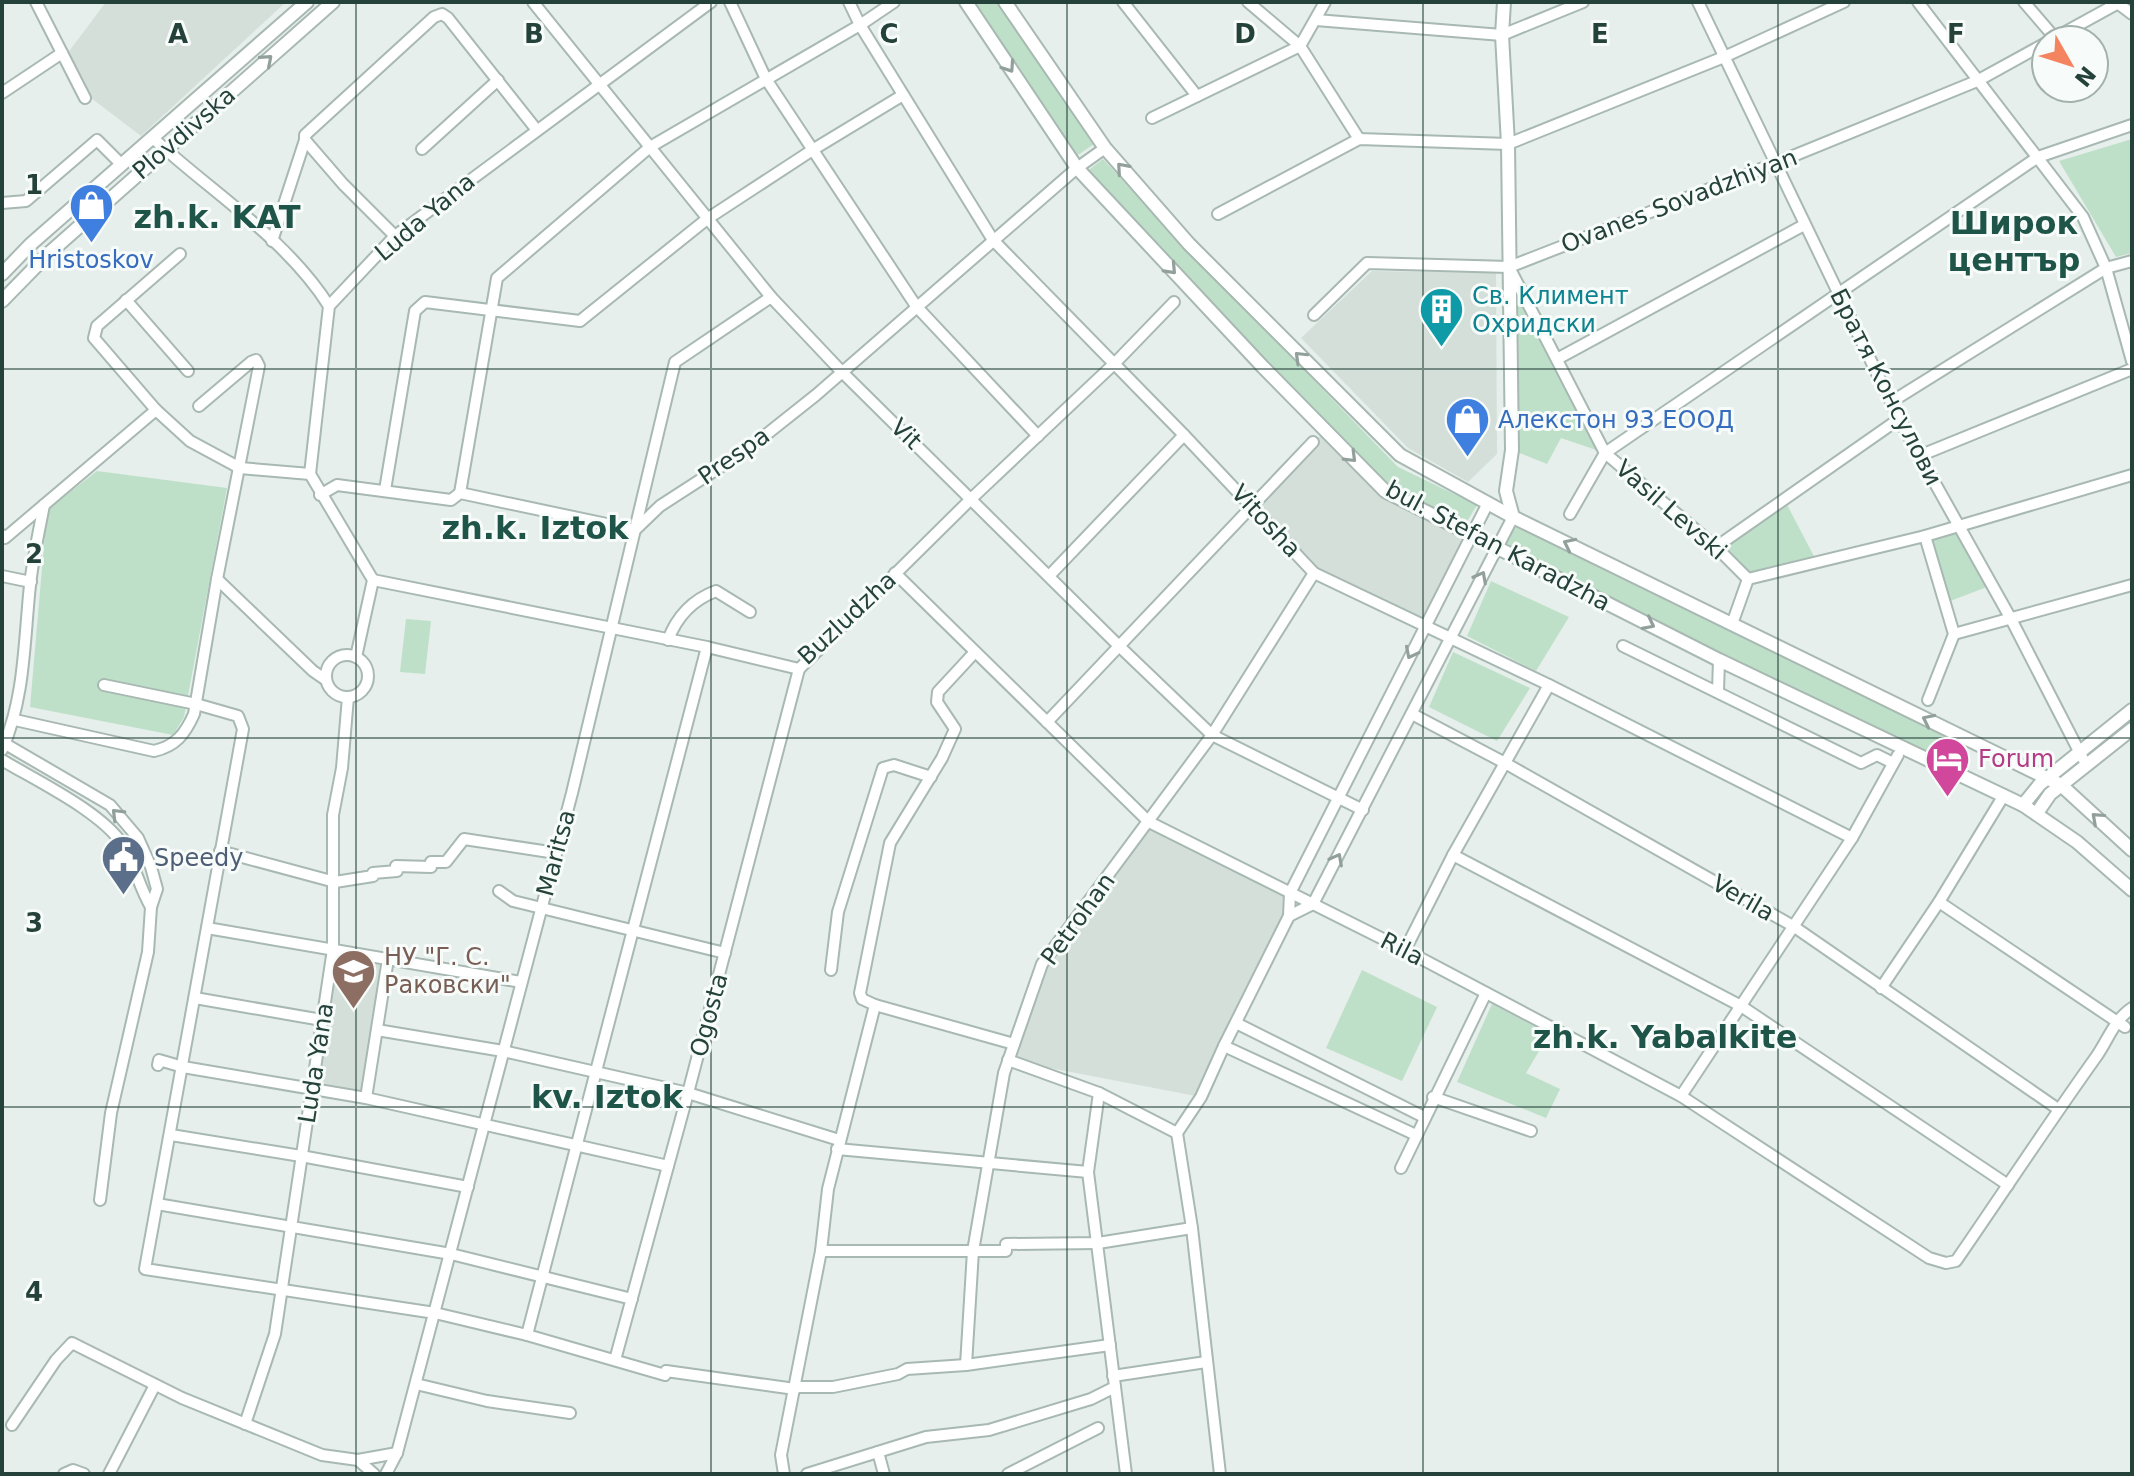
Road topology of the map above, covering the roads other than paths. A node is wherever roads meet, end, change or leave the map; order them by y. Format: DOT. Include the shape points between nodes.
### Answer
graph roads {
  1 [pos="36,2"];
  2 [pos="307,2"];
  3 [pos="333,2"];
  4 [pos="534,2"];
  5 [pos="711,2"];
  6 [pos="730,2"];
  7 [pos="849,2"];
  8 [pos="894,2"];
  9 [pos="966,2"];
  10 [pos="1005,2"];
  11 [pos="1123,2"];
  12 [pos="1248,2"];
  13 [pos="1325,2"];
  14 [pos="1504,2"];
  15 [pos="1583,2"];
  16 [pos="1698,2"];
  17 [pos="1844,2"];
  18 [pos="1918,2"];
  19 [pos="2024,2"];
  20 [pos="2118,3"];
  21 [pos="2132,14"];
  22 [pos="1316,20"];
  23 [pos="2040,24"];
  24 [pos="2080,24"];
  25 [pos="860,25"];
  26 [pos="1502,35"];
  27 [pos="1300,46"];
  28 [pos="2030,52"];
  29 [pos="62,53"];
  30 [pos="1724,57"];
  31 [pos="766,79"];
  32 [pos="498,80"];
  33 [pos="1977,81"];
  34 [pos="600,86"];
  35 [pos="2,93"];
  36 [pos="903,95"];
  37 [pos="1197,96"];
  38 [pos="85,98"];
  39 [pos="1152,118"];
  40 [pos="2132,125"];
  41 [pos="536,129"];
  42 [pos="153,138"];
  43 [pos="1359,139"];
  44 [pos="305,140"];
  45 [pos="1508,144"];
  46 [pos="650,147"];
  47 [pos="1105,148"];
  48 [pos="166,149"];
  49 [pos="422,149"];
  50 [pos="814,149"];
  51 [pos="2038,157"];
  52 [pos="1776,163"];
  53 [pos="122,165"];
  54 [pos="1077,168"];
  55 [pos="2,203"];
  56 [pos="1218,214"];
  57 [pos="707,219"];
  58 [pos="1804,225"];
  59 [pos="395,236"];
  60 [pos="993,240"];
  61 [pos="272,241"];
  62 [pos="180,254"];
  63 [pos="2132,261"];
  64 [pos="1509,267"];
  65 [pos="2106,268"];
  66 [pos="2,274"];
  67 [pos="1839,295"];
  68 [pos="771,297"];
  69 [pos="126,300"];
  70 [pos="2,301"];
  71 [pos="1174,302"];
  72 [pos="329,306"];
  73 [pos="916,306"];
  74 [pos="492,308"];
  75 [pos="1314,315"];
  76 [pos="1557,359"];
  77 [pos="2132,361"];
  78 [pos="1115,363"];
  79 [pos="2132,369"];
  80 [pos="188,371"];
  81 [pos="841,371"];
  82 [pos="1891,402"];
  83 [pos="199,406"];
  84 [pos="156,410"];
  85 [pos="1899,419"];
  86 [pos="1184,435"];
  87 [pos="1038,436"];
  88 [pos="1313,442"];
  89 [pos="1605,453"];
  90 [pos="1919,456"];
  91 [pos="240,468"];
  92 [pos="310,474"];
  93 [pos="2132,475"];
  94 [pos="385,490"];
  95 [pos="1506,491"];
  96 [pos="460,493"];
  97 [pos="320,495"];
  98 [pos="972,498"];
  99 [pos="1488,503"];
  100 [pos="44,505"];
  101 [pos="1253,507"];
  102 [pos="1570,514"];
  103 [pos="1513,517"];
  104 [pos="1959,526"];
  105 [pos="635,530"];
  106 [pos="1472,534"];
  107 [pos="2,535"];
  108 [pos="1925,536"];
  109 [pos="1497,547"];
  110 [pos="1716,547"];
  111 [pos="895,573"];
  112 [pos="1314,573"];
  113 [pos="2,576"];
  114 [pos="1049,576"];
  115 [pos="217,579"];
  116 [pos="1748,579"];
  117 [pos="373,580"];
  118 [pos="31,582"];
  119 [pos="2132,585"];
  120 [pos="750,612"];
  121 [pos="2011,619"];
  122 [pos="1732,624"];
  123 [pos="1426,625"];
  124 [pos="613,630"];
  125 [pos="1954,634"];
  126 [pos="1450,636"];
  127 [pos="668,640"];
  128 [pos="1119,646"];
  129 [pos="1623,646"];
  130 [pos="707,647"];
  131 [pos="975,652"];
  132 [pos="356,657"];
  133 [pos="1719,660"];
  134 [pos="799,669"];
  135 [pos="326,680"];
  136 [pos="104,685"];
  137 [pos="1549,685"];
  138 [pos="1718,691"];
  139 [pos="348,697"];
  140 [pos="1928,700"];
  141 [pos="196,704"];
  142 [pos="2132,710"];
  143 [pos="1412,714"];
  144 [pos="15,720"];
  145 [pos="1047,722"];
  146 [pos="2132,729"];
  147 [pos="1212,735"];
  148 [pos="3,745"];
  149 [pos="2077,753"];
  150 [pos="2,760"];
  151 [pos="1505,763"];
  152 [pos="2087,765"];
  153 [pos="931,777"];
  154 [pos="2047,778"];
  155 [pos="2061,785"];
  156 [pos="2004,795"];
  157 [pos="1338,798"];
  158 [pos="2023,805"];
  159 [pos="1363,810"];
  160 [pos="2037,813"];
  161 [pos="1149,822"];
  162 [pos="1852,838"];
  163 [pos="2132,850"];
  164 [pos="220,851"];
  165 [pos="556,853"];
  166 [pos="1453,855"];
  167 [pos="335,882"];
  168 [pos="2128,886"];
  169 [pos="499,891"];
  170 [pos="1290,893"];
  171 [pos="2132,899"];
  172 [pos="1939,902"];
  173 [pos="1313,904"];
  174 [pos="542,906"];
  175 [pos="151,907"];
  176 [pos="1289,916"];
  177 [pos="1793,926"];
  178 [pos="207,928"];
  179 [pos="633,930"];
  180 [pos="333,949"];
  181 [pos="1405,950"];
  182 [pos="725,953"];
  183 [pos="388,959"];
  184 [pos="831,970"];
  185 [pos="521,982"];
  186 [pos="1881,988"];
  187 [pos="1486,993"];
  188 [pos="195,998"];
  189 [pos="875,1005"];
  190 [pos="1741,1006"];
  191 [pos="2132,1008"];
  192 [pos="322,1020"];
  193 [pos="1236,1023"];
  194 [pos="2124,1024"];
  195 [pos="377,1030"];
  196 [pos="1014,1044"];
  197 [pos="1224,1046"];
  198 [pos="503,1051"];
  199 [pos="1008,1060"];
  200 [pos="158,1065"];
  201 [pos="183,1067"];
  202 [pos="596,1072"];
  203 [pos="312,1088"];
  204 [pos="688,1093"];
  205 [pos="1099,1093"];
  206 [pos="1681,1096"];
  207 [pos="1433,1097"];
  208 [pos="366,1098"];
  209 [pos="2058,1109"];
  210 [pos="1424,1117"];
  211 [pos="484,1124"];
  212 [pos="1531,1131"];
  213 [pos="1177,1133"];
  214 [pos="171,1135"];
  215 [pos="1416,1135"];
  216 [pos="576,1144"];
  217 [pos="838,1144"];
  218 [pos="301,1156"];
  219 [pos="989,1161"];
  220 [pos="668,1166"];
  221 [pos="1401,1168"];
  222 [pos="1088,1172"];
  223 [pos="2008,1185"];
  224 [pos="468,1187"];
  225 [pos="100,1200"];
  226 [pos="157,1204"];
  227 [pos="290,1226"];
  228 [pos="1192,1228"];
  229 [pos="1098,1243"];
  230 [pos="821,1251"];
  231 [pos="973,1251"];
  232 [pos="451,1254"];
  233 [pos="542,1277"];
  234 [pos="282,1291"];
  235 [pos="632,1299"];
  236 [pos="435,1313"];
  237 [pos="527,1335"];
  238 [pos="1110,1345"];
  239 [pos="615,1360"];
  240 [pos="1206,1362"];
  241 [pos="966,1365"];
  242 [pos="1114,1382"];
  243 [pos="416,1384"];
  244 [pos="155,1385"];
  245 [pos="796,1388"];
  246 [pos="570,1413"];
  247 [pos="245,1424"];
  248 [pos="12,1425"];
  249 [pos="1098,1428"];
  250 [pos="878,1452"];
  251 [pos="397,1453"];
  252 [pos="358,1460"];
  253 [pos="1011,1473"];
  254 [pos="64,1474"];
  255 [pos="84,1474"];
  256 [pos="109,1474"];
  257 [pos="374,1474"];
  258 [pos="386,1474"];
  259 [pos="784,1474"];
  260 [pos="807,1474"];
  261 [pos="884,1474"];
  262 [pos="1126,1474"];
  263 [pos="1220,1474"];
  1 -- 29 [label="street"];
  2 -- 42 [label="street, Plovdivska"];
  48 -- 3 [label="street, Plovdivska, one-way"];
  4 -- 34 [label="street, Vit"];
  5 -- 34 [label="street, Luda Yana"];
  6 -- 31 [label="street"];
  7 -- 25 [label="street, Vitosha"];
  8 -- 25 [label="street"];
  9 -- 54 [label="street, bul. Stefan Karadzha, one-way"];
  10 -- 47 [label="street, bul. Stefan Karadzha"];
  11 -- 37 [label="street"];
  12 -- 27 [label="street"];
  13 -- 22 [label="street"];
  14 -- 26 [label="street, Vasil Levski"];
  15 -- 26 [label="street"];
  16 -- 30 [label="street, Братя Консулови"];
  17 -- 30 [label="street"];
  18 -- 33 [label="street"];
  19 -- 23 [label="street"];
  20 -- 21 [label="street"];
  20 -- 24 [label="street, Ovanes Sovadzhiyan"];
  22 -- 26 [label="street"];
  22 -- 27 [label="street"];
  25 -- 31 [label="street"];
  25 -- 36 [label="street, Vitosha"];
  26 -- 45 [label="street, Vasil Levski"];
  27 -- 37 [label="street"];
  27 -- 43 [label="street"];
  28 -- 33 [label="street, Ovanes Sovadzhiyan"];
  29 -- 35 [label="street"];
  29 -- 38 [label="street"];
  30 -- 45 [label="street"];
  30 -- 52 [label="street, Братя Консулови"];
  31 -- 46 [label="street"];
  31 -- 50 [label="street"];
  32 -- 41 [label="street"];
  32 -- 44 [label="street" via="442,14"];
  32 -- 49 [label="street"];
  33 -- 51 [label="street"];
  33 -- 52 [label="street, Ovanes Sovadzhiyan"];
  34 -- 41 [label="street, Luda Yana"];
  34 -- 46 [label="street, Vit"];
  36 -- 50 [label="street"];
  36 -- 60 [label="street, Vitosha"];
  37 -- 39 [label="street"];
  40 -- 51 [label="street"];
  41 -- 59 [label="street, Luda Yana"];
  42 -- 48 [label="street"];
  42 -- 53 [label="street, Plovdivska"];
  43 -- 45 [label="street"];
  43 -- 56 [label="street"];
  44 -- 59 [label="street"];
  44 -- 61 [label="street"];
  45 -- 64 [label="street, Vasil Levski"];
  46 -- 57 [label="street, Vit"];
  46 -- 74 [label="street" via="497,278"];
  47 -- 54 [label="street, Prespa"];
  99 -- 47 [label="street, bul. Stefan Karadzha, one-way" via="1400,455 1189,244"];
  48 -- 61 [label="street"];
  48 -- 70 [label="street, Plovdivska"];
  50 -- 57 [label="street"];
  50 -- 73 [label="street"];
  51 -- 65 [label="street" via="2083,217"];
  51 -- 67 [label="street"];
  52 -- 58 [label="street, Братя Консулови"];
  52 -- 64 [label="street, Ovanes Sovadzhiyan"];
  53 -- 55 [label="street" via="97,140 26,201"];
  53 -- 66 [label="street, Plovdivska"];
  54 -- 60 [label="street, Prespa"];
  54 -- 106 [label="street, bul. Stefan Karadzha, one-way" via="1385,491"];
  57 -- 68 [label="street, Vit"];
  57 -- 74 [label="street" via="580,321"];
  58 -- 67 [label="street, Братя Консулови"];
  58 -- 76 [label="street"];
  59 -- 72 [label="street, Luda Yana"];
  60 -- 73 [label="street, Prespa"];
  60 -- 78 [label="street, Vitosha"];
  61 -- 72 [label="street"];
  62 -- 69 [label="street"];
  63 -- 65 [label="street"];
  64 -- 75 [label="street, Ovanes Sovadzhiyan" via="1367,263"];
  64 -- 76 [label="street, Vasil Levski"];
  64 -- 95 [label="street, Vasil Levski" via="1512,450"];
  65 -- 77 [label="street"];
  65 -- 82 [label="street"];
  67 -- 82 [label="street, Братя Консулови"];
  67 -- 89 [label="street"];
  68 -- 81 [label="street, Vit"];
  68 -- 105 [label="street, Maritsa" via="675,362"];
  69 -- 80 [label="street"];
  69 -- 84 [label="street" via="97,326 94,338"];
  71 -- 78 [label="street, Buzludzha"];
  72 -- 92 [label="street"];
  73 -- 81 [label="street, Prespa"];
  73 -- 87 [label="street"];
  74 -- 94 [label="street" via="425,302 415,311"];
  74 -- 96 [label="street"];
  76 -- 89 [label="street, Vasil Levski"];
  78 -- 86 [label="street, Vitosha"];
  78 -- 87 [label="street, Buzludzha"];
  79 -- 90 [label="street"];
  81 -- 98 [label="street, Vit"];
  81 -- 105 [label="street, Prespa" via="748,449 660,506"];
  82 -- 85 [label="street, Братя Консулови"];
  83 -- 91 [label="street" via="256,360"];
  84 -- 91 [label="street" via="190,441"];
  84 -- 100 [label="street"];
  85 -- 90 [label="street, Братя Консулови"];
  85 -- 110 [label="street"];
  86 -- 101 [label="street, Vitosha"];
  86 -- 114 [label="street"];
  87 -- 98 [label="street, Buzludzha"];
  88 -- 101 [label="street"];
  89 -- 102 [label="street"];
  89 -- 110 [label="street, Vasil Levski"];
  90 -- 104 [label="street, Братя Консулови"];
  91 -- 92 [label="street"];
  91 -- 115 [label="street"];
  92 -- 97 [label="street"];
  93 -- 104 [label="street"];
  94 -- 96 [label="street" via="451,500"];
  94 -- 97 [label="street" via="337,485"];
  95 -- 99 [label="street"];
  95 -- 103 [label="street"];
  96 -- 105 [label="street"];
  97 -- 117 [label="street"];
  98 -- 111 [label="street, Buzludzha"];
  98 -- 114 [label="street, Vit"];
  99 -- 103 [label="street, bul. Stefan Karadzha"];
  99 -- 106 [label="street"];
  100 -- 107 [label="street" via="5,538"];
  100 -- 118 [label="street"];
  101 -- 112 [label="street, Vitosha"];
  101 -- 128 [label="street"];
  103 -- 109 [label="street"];
  122 -- 103 [label="street, bul. Stefan Karadzha, one-way"];
  104 -- 108 [label="street"];
  104 -- 121 [label="street, Братя Консулови"];
  105 -- 124 [label="street, Maritsa"];
  106 -- 109 [label="street, bul. Stefan Karadzha"];
  106 -- 123 [label="street"];
  108 -- 116 [label="street"];
  108 -- 125 [label="street"];
  126 -- 109 [label="street, one-way"];
  109 -- 133 [label="street, bul. Stefan Karadzha, one-way"];
  110 -- 116 [label="street, Vasil Levski"];
  111 -- 131 [label="street, Rila"];
  111 -- 134 [label="street, Buzludzha"];
  112 -- 123 [label="street, Vitosha"];
  112 -- 147 [label="street, Petrohan"];
  113 -- 118 [label="street"];
  114 -- 128 [label="street, Vit"];
  115 -- 135 [label="street"];
  115 -- 141 [label="street"];
  116 -- 122 [label="street"];
  117 -- 124 [label="street, Buzludzha"];
  117 -- 132 [label="street, Luda Yana"];
  118 -- 144 [label="street"];
  119 -- 121 [label="street"];
  120 -- 127 [label="street" via="716,591 688,607"];
  121 -- 125 [label="street"];
  121 -- 149 [label="street, Братя Консулови"];
  154 -- 122 [label="street, bul. Stefan Karadzha, one-way"];
  123 -- 126 [label="street, Vitosha"];
  123 -- 157 [label="street, one-way"];
  124 -- 127 [label="street, Buzludzha"];
  124 -- 165 [label="street, Maritsa"];
  125 -- 140 [label="street"];
  126 -- 137 [label="street, Vitosha"];
  126 -- 143 [label="street"];
  127 -- 130 [label="street, Buzludzha"];
  128 -- 145 [label="street"];
  128 -- 147 [label="street, Vit"];
  129 -- 138 [label="street"];
  130 -- 134 [label="street, Buzludzha"];
  130 -- 179 [label="street"];
  131 -- 145 [label="street, Rila"];
  131 -- 153 [label="street" via="938,692 937,702 955,729"];
  132 -- 135 [label="street" via="331,662"];
  132 -- 139 [label="street, Luda Yana" via="368,675 366,685"];
  133 -- 138 [label="street"];
  133 -- 156 [label="street, bul. Stefan Karadzha"];
  134 -- 182 [label="street, Ogosta"];
  135 -- 139 [label="street" via="334,692"];
  136 -- 141 [label="street"];
  137 -- 151 [label="street"];
  137 -- 162 [label="street, Vitosha"];
  138 -- 162 [label="street" via="1861,763 1877,755 1896,759"];
  139 -- 167 [label="street, Luda Yana" via="333,815"];
  141 -- 144 [label="street" via="181,737 154,751"];
  141 -- 164 [label="street" via="238,716 243,729"];
  142 -- 149 [label="street"];
  143 -- 151 [label="street, Verila"];
  143 -- 159 [label="street"];
  144 -- 148 [label="street"];
  145 -- 161 [label="street, Rila"];
  146 -- 152 [label="street"];
  147 -- 157 [label="street, Vit"];
  147 -- 161 [label="street, Petrohan"];
  175 -- 148 [label="street, one-way" via="157,889 151,867 123,819 110,805"];
  149 -- 152 [label="street, Братя Консулови"];
  149 -- 154 [label="street"];
  150 -- 175 [label="street" via="110,828"];
  151 -- 166 [label="street"];
  151 -- 177 [label="street, Verila"];
  152 -- 155 [label="street"];
  153 -- 184 [label="street" via="894,765 883,768 838,912"];
  153 -- 189 [label="street" via="890,843 860,993"];
  154 -- 155 [label="street, bul. Stefan Karadzha"];
  154 -- 158 [label="street"];
  155 -- 160 [label="street"];
  163 -- 155 [label="street, bul. Stefan Karadzha, one-way"];
  156 -- 158 [label="street, bul. Stefan Karadzha"];
  156 -- 172 [label="street"];
  157 -- 159 [label="street, Vit"];
  157 -- 170 [label="street"];
  158 -- 160 [label="street, bul. Stefan Karadzha"];
  173 -- 159 [label="street, one-way"];
  160 -- 168 [label="street, bul. Stefan Karadzha"];
  161 -- 170 [label="street, Rila"];
  161 -- 196 [label="street, Petrohan" via="1042,964"];
  162 -- 177 [label="street"];
  164 -- 167 [label="street"];
  164 -- 178 [label="street"];
  165 -- 167 [label="street" via="464,839 446,862 396,866 397,871"];
  165 -- 174 [label="street, Maritsa"];
  166 -- 181 [label="street"];
  166 -- 190 [label="street"];
  167 -- 180 [label="street, Luda Yana"];
  168 -- 171 [label="street"];
  169 -- 174 [label="street" via="513,901"];
  170 -- 173 [label="street, Rila"];
  170 -- 176 [label="street"];
  172 -- 186 [label="street"];
  172 -- 194 [label="street"];
  173 -- 176 [label="street"];
  173 -- 181 [label="street, Rila"];
  174 -- 179 [label="street"];
  174 -- 185 [label="street, Maritsa"];
  175 -- 225 [label="street" via="148,952 111,1113"];
  176 -- 193 [label="street"];
  177 -- 186 [label="street, Verila"];
  177 -- 190 [label="street"];
  178 -- 180 [label="street"];
  178 -- 188 [label="street"];
  179 -- 182 [label="street"];
  179 -- 202 [label="street"];
  180 -- 183 [label="street"];
  180 -- 192 [label="street, Luda Yana"];
  181 -- 187 [label="street, Rila"];
  182 -- 204 [label="street, Ogosta"];
  183 -- 185 [label="street"];
  183 -- 195 [label="street"];
  185 -- 198 [label="street, Maritsa"];
  186 -- 209 [label="street, Verila"];
  187 -- 206 [label="street, Rila"];
  187 -- 207 [label="street"];
  188 -- 192 [label="street"];
  188 -- 201 [label="street"];
  189 -- 196 [label="street"];
  189 -- 217 [label="street"];
  190 -- 206 [label="street"];
  190 -- 223 [label="street"];
  191 -- 194 [label="street"];
  192 -- 203 [label="street, Luda Yana"];
  193 -- 197 [label="street"];
  193 -- 210 [label="street"];
  194 -- 209 [label="street"];
  195 -- 198 [label="street"];
  195 -- 208 [label="street"];
  196 -- 199 [label="street, Petrohan"];
  197 -- 213 [label="street" via="1201,1097"];
  197 -- 215 [label="street"];
  198 -- 202 [label="street"];
  198 -- 211 [label="street, Maritsa"];
  199 -- 205 [label="street"];
  199 -- 219 [label="street, Petrohan"];
  200 -- 201 [label="street" via="159,1060"];
  201 -- 203 [label="street"];
  201 -- 214 [label="street"];
  202 -- 204 [label="street"];
  202 -- 216 [label="street"];
  203 -- 208 [label="street"];
  203 -- 218 [label="street, Luda Yana"];
  204 -- 217 [label="street"];
  204 -- 220 [label="street, Ogosta"];
  205 -- 213 [label="street"];
  205 -- 222 [label="street"];
  206 -- 223 [label="street, Rila" via="1929,1258 1946,1263 1956,1261"];
  207 -- 210 [label="street"];
  207 -- 212 [label="street"];
  208 -- 211 [label="street"];
  209 -- 223 [label="street"];
  210 -- 215 [label="street"];
  211 -- 216 [label="street"];
  211 -- 224 [label="street, Maritsa"];
  213 -- 228 [label="street"];
  214 -- 218 [label="street"];
  214 -- 226 [label="street"];
  215 -- 221 [label="street"];
  216 -- 220 [label="street"];
  216 -- 233 [label="street"];
  217 -- 219 [label="street"];
  217 -- 230 [label="street"];
  218 -- 224 [label="street"];
  218 -- 227 [label="street, Luda Yana"];
  219 -- 222 [label="street"];
  219 -- 231 [label="street, Petrohan"];
  220 -- 235 [label="street, Ogosta"];
  222 -- 229 [label="street"];
  224 -- 232 [label="street, Maritsa"];
  226 -- 227 [label="street"];
  226 -- 234 [label="street" via="145,1269"];
  227 -- 232 [label="street"];
  227 -- 234 [label="street, Luda Yana"];
  228 -- 229 [label="street"];
  228 -- 240 [label="street"];
  229 -- 231 [label="street" via="1006,1244 1006,1251"];
  229 -- 238 [label="street"];
  230 -- 231 [label="street"];
  230 -- 245 [label="street"];
  231 -- 241 [label="street, Petrohan"];
  232 -- 233 [label="street"];
  232 -- 236 [label="street, Maritsa"];
  233 -- 235 [label="street"];
  233 -- 237 [label="street"];
  234 -- 236 [label="street"];
  234 -- 247 [label="street, Luda Yana" via="275,1334"];
  235 -- 239 [label="street, Ogosta"];
  236 -- 237 [label="street"];
  236 -- 243 [label="street, Maritsa"];
  237 -- 239 [label="street"];
  238 -- 241 [label="street"];
  238 -- 242 [label="street"];
  239 -- 245 [label="street" via="665,1375 666,1371"];
  240 -- 242 [label="street"];
  240 -- 263 [label="street"];
  241 -- 245 [label="street"];
  242 -- 250 [label="street" via="1091,1399 989,1430 926,1437"];
  242 -- 262 [label="street"];
  243 -- 246 [label="street"];
  243 -- 251 [label="street, Maritsa"];
  244 -- 247 [label="street"];
  244 -- 248 [label="street" via="72,1343"];
  244 -- 256 [label="street"];
  245 -- 259 [label="street" via="781,1455"];
  247 -- 252 [label="street" via="322,1455"];
  249 -- 253 [label="street"];
  250 -- 260 [label="street"];
  250 -- 261 [label="street"];
  251 -- 252 [label="street"];
  251 -- 258 [label="street, Maritsa"];
  252 -- 257 [label="street"];
  254 -- 255 [label="street"];
}
